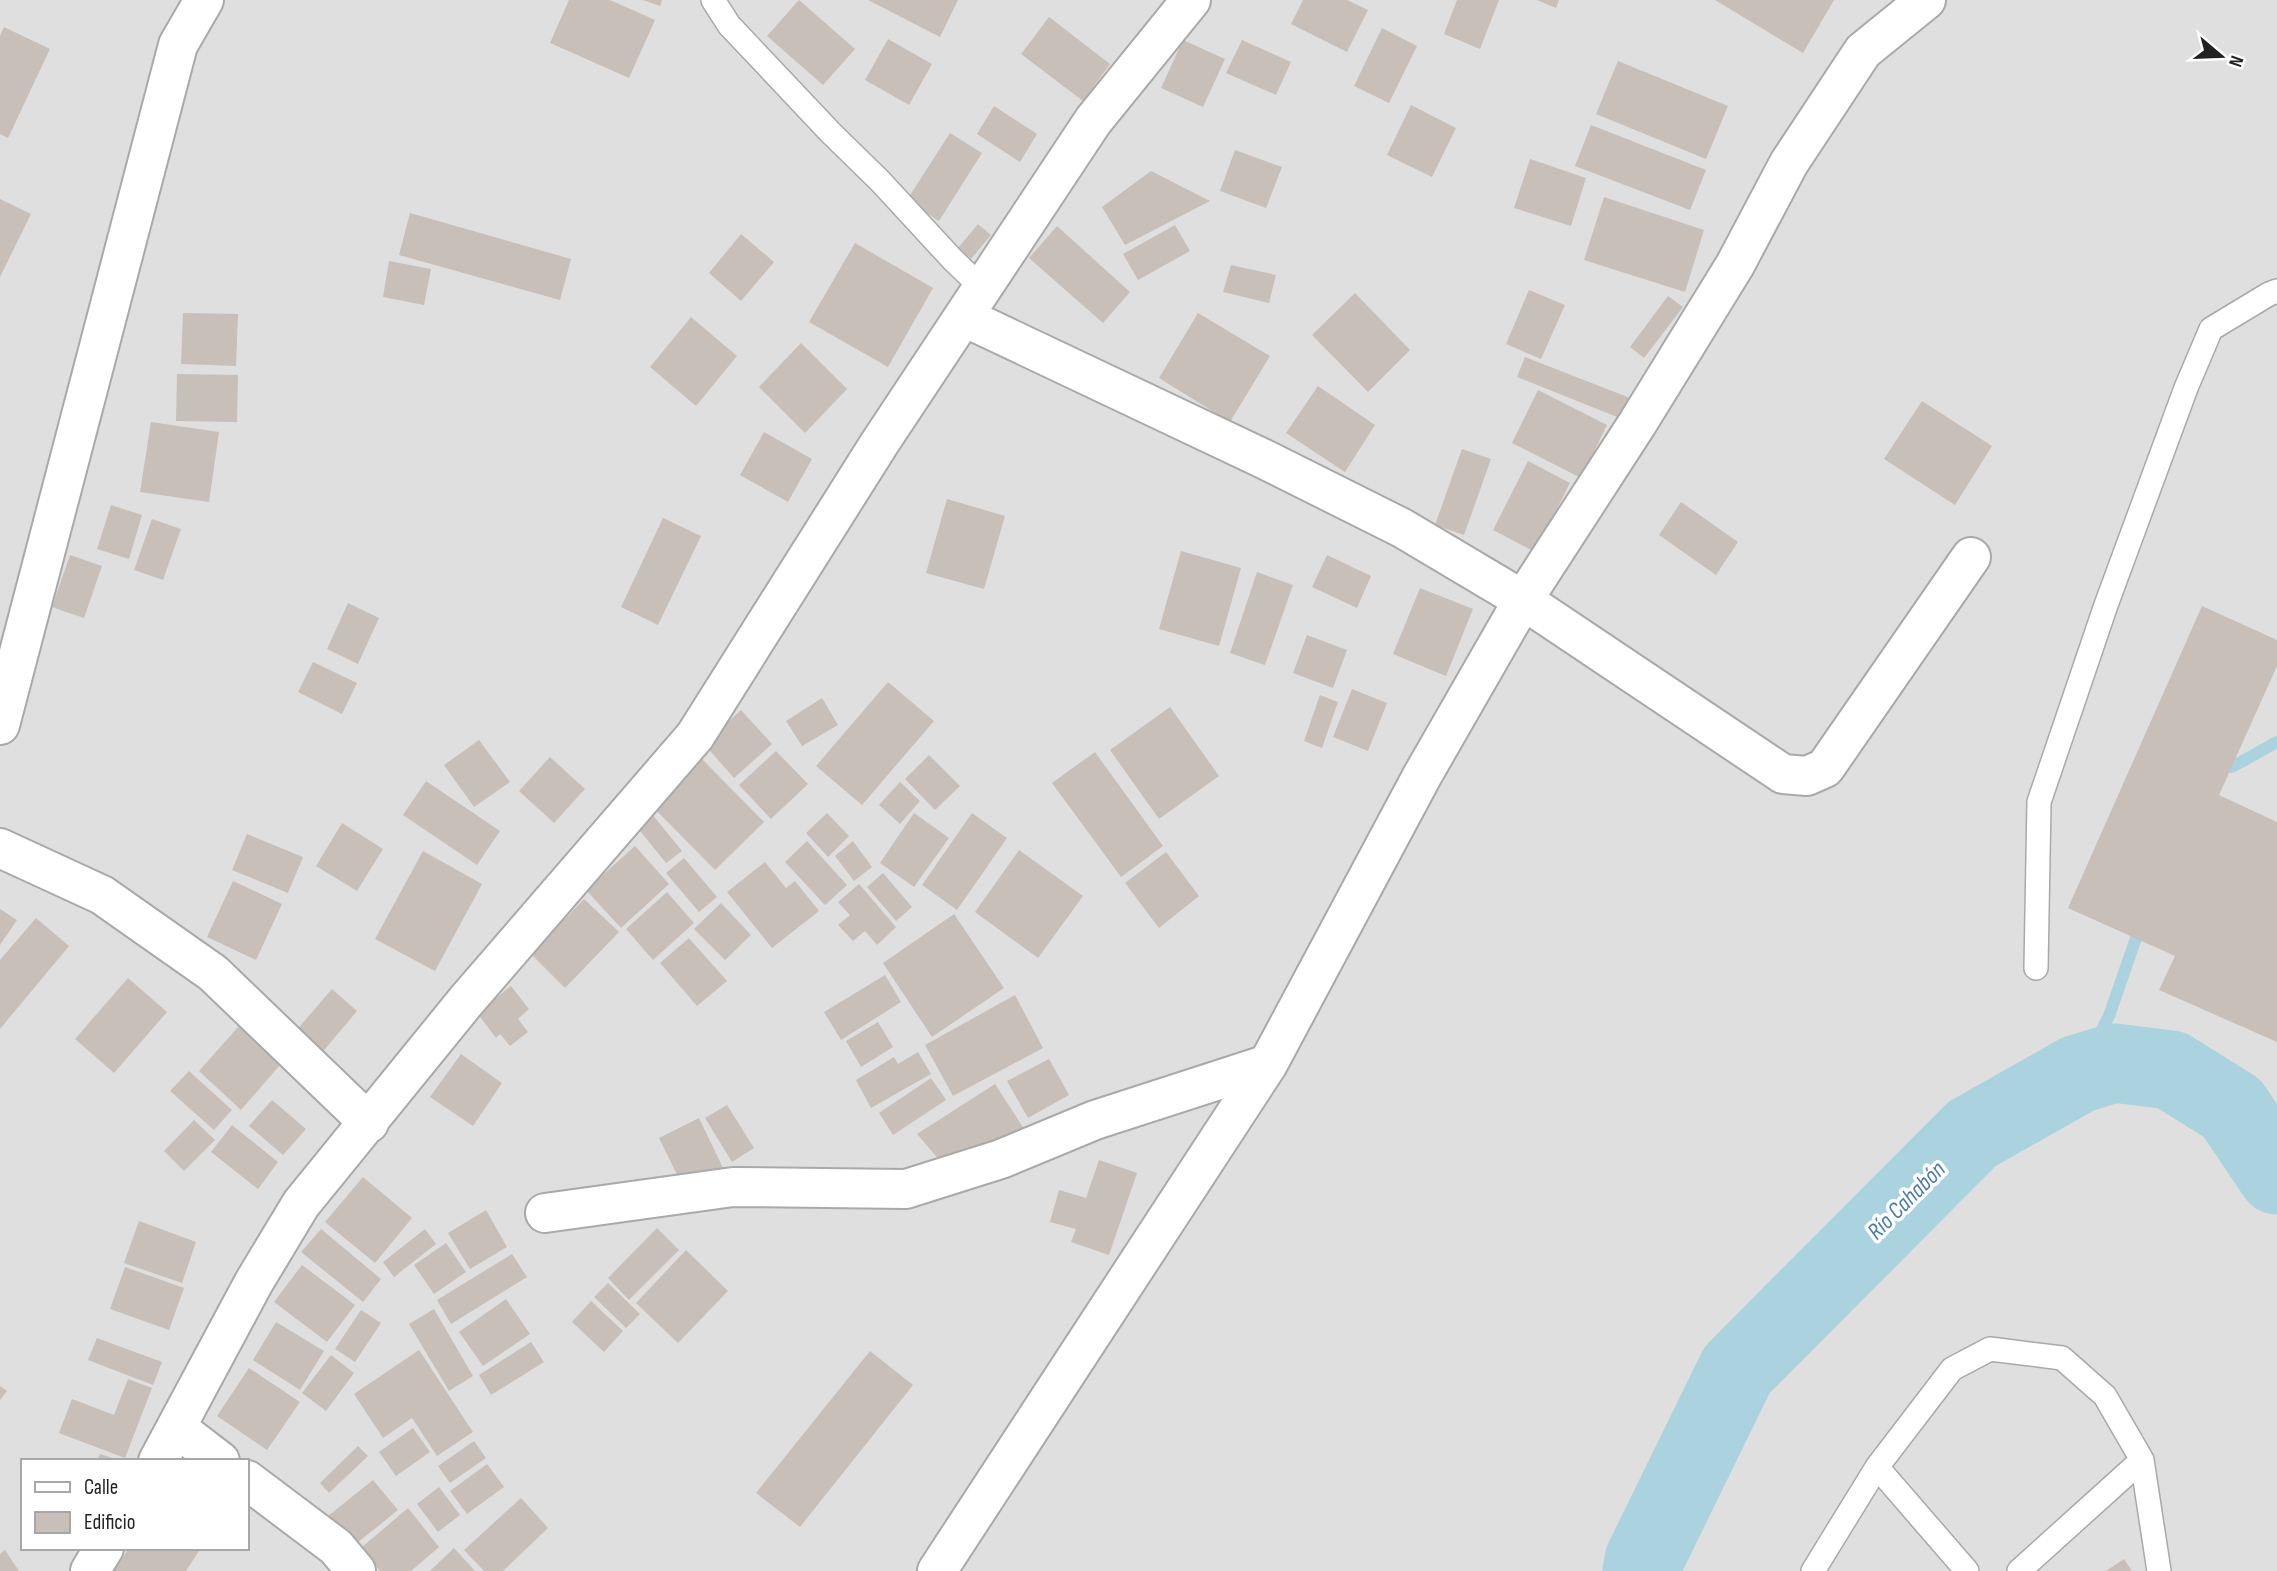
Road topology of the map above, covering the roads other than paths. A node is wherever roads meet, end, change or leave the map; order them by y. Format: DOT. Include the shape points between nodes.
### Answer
graph roads {
  1 [pos="204,0"];
  2 [pos="713,0"];
  3 [pos="1191,0"];
  4 [pos="1926,0"];
  5 [pos="2277,291"];
  6 [pos="973,303"];
  7 [pos="1971,557"];
  8 [pos="1523,600"];
  9 [pos="0,724"];
  10 [pos="0,848"];
  11 [pos="2036,968"];
  12 [pos="1268,1065"];
  13 [pos="369,1123"];
  14 [pos="545,1213"];
  15 [pos="177,1428"];
  16 [pos="159,1459"];
  17 [pos="217,1459"];
  18 [pos="2142,1460"];
  19 [pos="1877,1467"];
  20 [pos="248,1481"];
  21 [pos="103,1550"];
  22 [pos="90,1571"];
  23 [pos="356,1571"];
  24 [pos="936,1571"];
  25 [pos="1813,1571"];
  26 [pos="1967,1571"];
  27 [pos="2019,1571"];
  28 [pos="2159,1571"];
  1 -- 9 [label="street" via="178,45"];
  2 -- 6 [label="lane" via="729,24 953,260"];
  3 -- 6 [label="street" via="1093,121"];
  4 -- 8 [label="street" via="1863,51 1789,163 1735,265 1637,424"];
  5 -- 11 [label="lane" via="2211,329 2106,605 2039,802"];
  6 -- 8 [label="street" via="1402,528"];
  6 -- 13 [label="street" via="695,736 467,1001"];
  7 -- 8 [label="street" via="1825,768 1807,776 1783,774"];
  8 -- 12 [label="street" via="1422,776"];
  10 -- 13 [label="street" via="102,895 213,973"];
  12 -- 14 [label="street" via="1095,1120 1001,1159 906,1189 733,1187"];
  12 -- 24 [label="street"];
  13 -- 15 [label="street" via="301,1205 254,1282"];
  15 -- 16 [label="street"];
  15 -- 17 [label="street"];
  18 -- 19 [label="lane" via="2105,1396 2062,1358 1990,1349 1952,1369"];
  18 -- 27 [label="lane"];
  18 -- 28 [label="lane"];
  19 -- 25 [label="lane"];
  19 -- 26 [label="lane"];
  20 -- 23 [label="street" via="336,1547"];
  21 -- 22 [label="street"];
}
